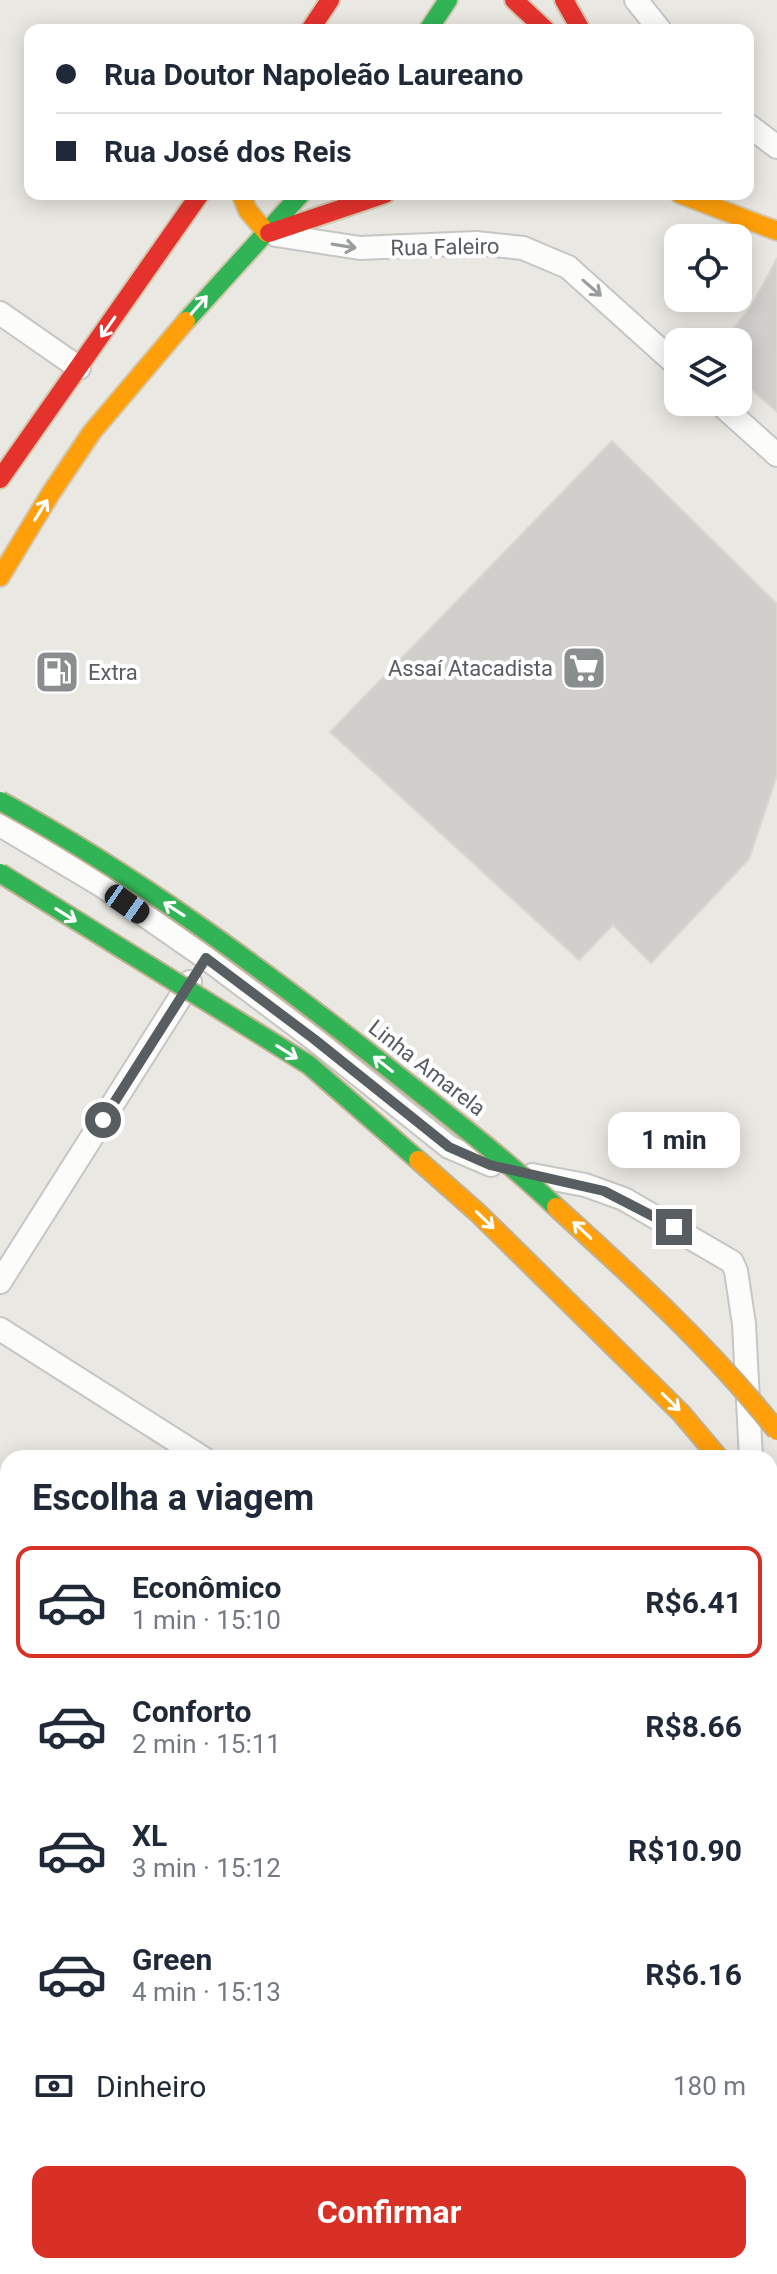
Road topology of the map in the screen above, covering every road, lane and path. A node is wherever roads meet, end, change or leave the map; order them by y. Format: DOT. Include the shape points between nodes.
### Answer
graph roads {
  1 [pos="448,0"];
  2 [pos="514,0"];
  3 [pos="564,0"];
  4 [pos="636,0"];
  5 [pos="432,24"];
  6 [pos="540,24"];
  7 [pos="578,24"];
  8 [pos="655,24"];
  9 [pos="754,130"];
  10 [pos="777,147"];
  11 [pos="196,200"];
  12 [pos="243,200"];
  13 [pos="296,200"];
  14 [pos="367,200"];
  15 [pos="697,200"];
  16 [pos="730,200"];
  17 [pos="756,221"];
  18 [pos="777,231"];
  19 [pos="267,233"];
  20 [pos="0,313"];
  21 [pos="664,353"];
  22 [pos="79,368"];
  23 [pos="734,416"];
  24 [pos="777,455"];
  25 [pos="0,479"];
  26 [pos="0,577"];
  27 [pos="0,801"];
  28 [pos="0,825"];
  29 [pos="0,873"];
  30 [pos="206,958"];
  31 [pos="0,1282"];
  32 [pos="0,1329"];
  33 [pos="777,1431"];
  34 [pos="190,1450"];
  35 [pos="712,1450"];
  36 [pos="751,1450"];
  1 -- 5 [label="main road"];
  2 -- 6 [label="main road"];
  3 -- 7 [label="main road"];
  4 -- 8 [label="street"];
  9 -- 10 [label="street"];
  11 -- 22 [label="main road, one-way"];
  12 -- 19 [label="main road"];
  13 -- 19 [label="main road"];
  14 -- 19 [label="main road"];
  15 -- 17 [label="main road"];
  16 -- 17 [label="main road"];
  17 -- 18 [label="main road"];
  19 -- 21 [label="street, Rua Faleiro, one-way" via="360,248 476,243 523,248 568,267"];
  26 -- 19 [label="main road, one-way" via="107,413"];
  20 -- 22 [label="street"];
  22 -- 25 [label="main road"];
  23 -- 24 [label="street"];
  33 -- 27 [label="main road, Linha Amarela, one-way, bridge" via="639,1283 518,1171 214,936"];
  28 -- 30 [label="street" via="101,885"];
  29 -- 35 [label="main road, one-way, bridge" via="309,1065 478,1213"];
  30 -- 31 [label="street"];
  30 -- 36 [label="street" via="449,1147 490,1165 604,1191 727,1257 736,1271 741,1303"];
  32 -- 34 [label="street"];
}
